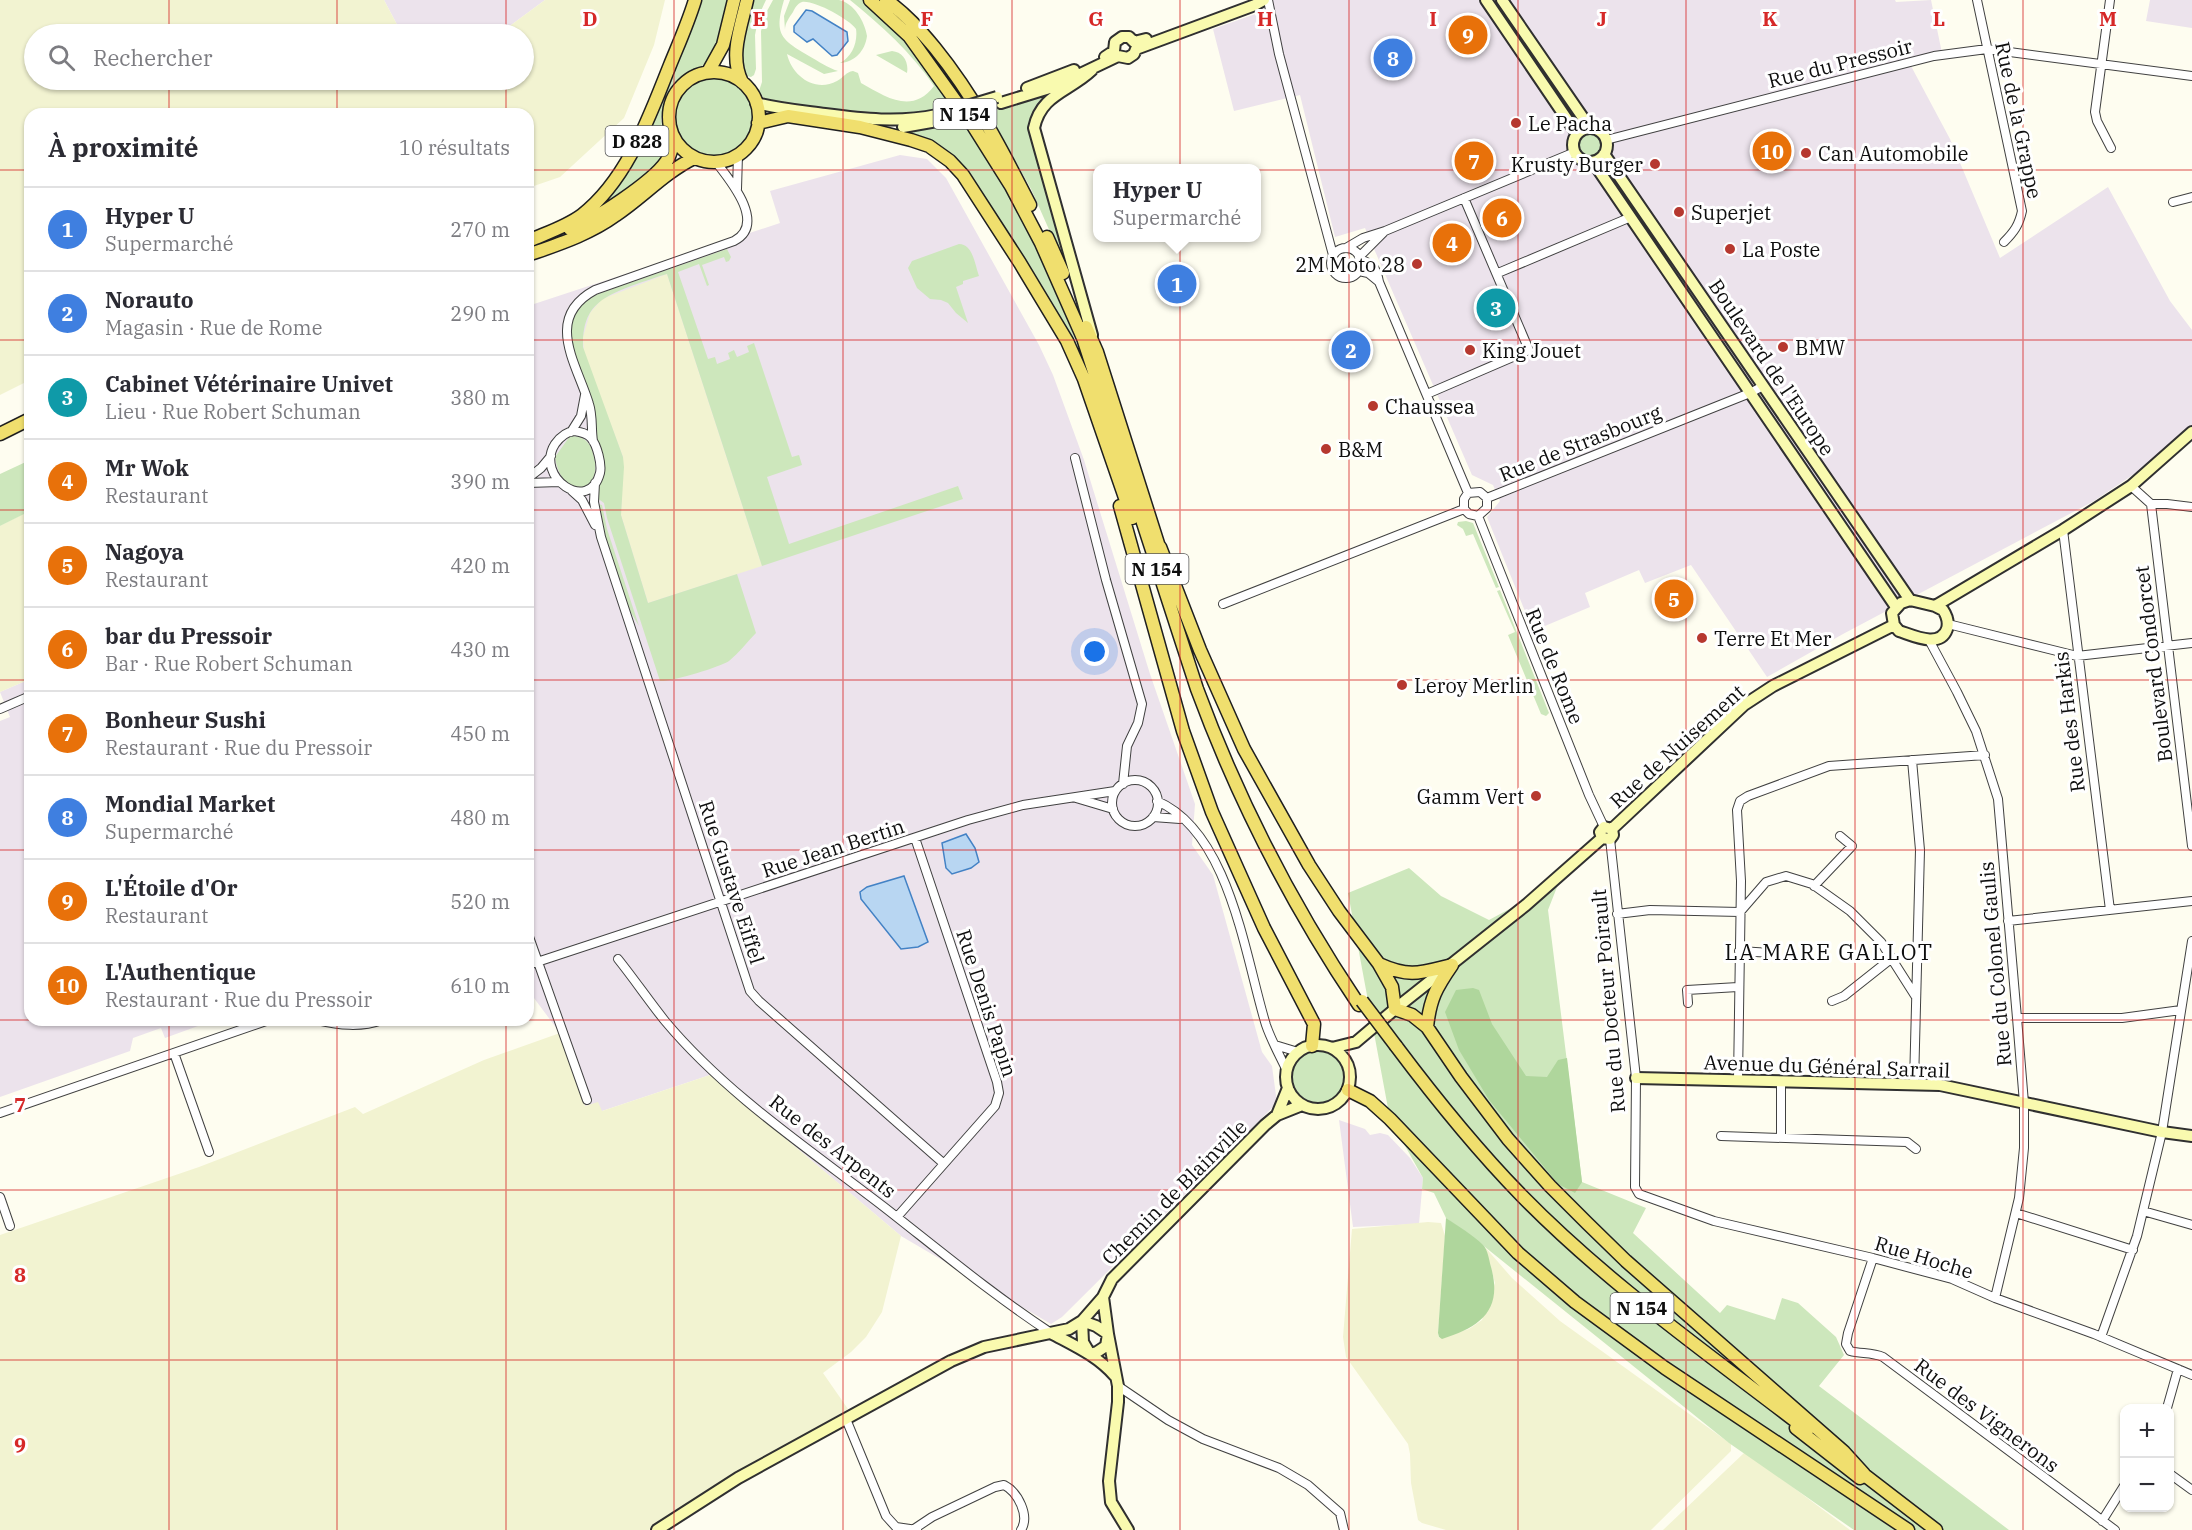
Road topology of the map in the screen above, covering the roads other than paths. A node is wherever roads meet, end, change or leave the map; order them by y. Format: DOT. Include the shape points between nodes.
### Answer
graph roads {
  1 [pos="694,0"];
  2 [pos="734,0"];
  3 [pos="747,0"];
  4 [pos="870,0"];
  5 [pos="888,0"];
  6 [pos="1253,0"];
  7 [pos="1266,0"];
  8 [pos="1486,0"];
  9 [pos="1502,0"];
  10 [pos="1977,0"];
  11 [pos="2110,0"];
  12 [pos="1180,29"];
  13 [pos="1135,45"];
  14 [pos="1987,49"];
  15 [pos="1116,54"];
  16 [pos="2103,64"];
  17 [pos="1092,70"];
  18 [pos="708,72"];
  19 [pos="2192,76"];
  20 [pos="742,82"];
  21 [pos="999,100"];
  22 [pos="756,103"];
  23 [pos="939,118"];
  24 [pos="758,123"];
  25 [pos="860,127"];
  26 [pos="1590,128"];
  27 [pos="1577,134"];
  28 [pos="674,139"];
  29 [pos="1606,140"];
  30 [pos="2111,148"];
  31 [pos="1575,152"];
  32 [pos="1604,154"];
  33 [pos="738,155"];
  34 [pos="694,158"];
  35 [pos="716,162"];
  36 [pos="1593,162"];
  37 [pos="737,189"];
  38 [pos="2192,197"];
  39 [pos="1464,198"];
  40 [pos="2173,202"];
  41 [pos="1631,217"];
  42 [pos="1385,231"];
  43 [pos="534,239"];
  44 [pos="534,240"];
  45 [pos="2004,242"];
  46 [pos="1340,251"];
  47 [pos="534,253"];
  48 [pos="1360,258"];
  49 [pos="1359,271"];
  50 [pos="1498,273"];
  51 [pos="1379,282"];
  52 [pos="1055,321"];
  53 [pos="1097,352"];
  54 [pos="1763,386"];
  55 [pos="585,393"];
  56 [pos="1750,393"];
  57 [pos="1427,394"];
  58 [pos="24,422"];
  59 [pos="24,431"];
  60 [pos="571,432"];
  61 [pos="2192,432"];
  62 [pos="0,434"];
  63 [pos="593,441"];
  64 [pos="0,443"];
  65 [pos="551,456"];
  66 [pos="1075,458"];
  67 [pos="534,473"];
  68 [pos="559,482"];
  69 [pos="534,483"];
  70 [pos="595,483"];
  71 [pos="2131,486"];
  72 [pos="572,490"];
  73 [pos="1468,493"];
  74 [pos="1487,498"];
  75 [pos="2151,504"];
  76 [pos="2192,507"];
  77 [pos="1464,509"];
  78 [pos="1478,516"];
  79 [pos="2063,530"];
  80 [pos="601,537"];
  81 [pos="1160,547"];
  82 [pos="1910,600"];
  83 [pos="1223,604"];
  84 [pos="1935,606"];
  85 [pos="1896,607"];
  86 [pos="1948,624"];
  87 [pos="1894,625"];
  88 [pos="1929,640"];
  89 [pos="2192,644"];
  90 [pos="2168,646"];
  91 [pos="2077,656"];
  92 [pos="24,699"];
  93 [pos="0,709"];
  94 [pos="1985,755"];
  95 [pos="1912,760"];
  96 [pos="1126,762"];
  97 [pos="1136,780"];
  98 [pos="1123,784"];
  99 [pos="1115,791"];
  100 [pos="1072,797"];
  101 [pos="1157,801"];
  102 [pos="1113,809"];
  103 [pos="1153,817"];
  104 [pos="1185,820"];
  105 [pos="1607,833"];
  106 [pos="1840,836"];
  107 [pos="915,838"];
  108 [pos="2192,846"];
  109 [pos="1273,861"];
  110 [pos="1814,886"];
  111 [pos="2192,901"];
  112 [pos="720,902"];
  113 [pos="2110,910"];
  114 [pos="1740,912"];
  115 [pos="1617,914"];
  116 [pos="2008,921"];
  117 [pos="2192,941"];
  118 [pos="534,951"];
  119 [pos="1739,951"];
  120 [pos="1772,953"];
  121 [pos="1892,958"];
  122 [pos="618,959"];
  123 [pos="538,962"];
  124 [pos="534,963"];
  125 [pos="1379,964"];
  126 [pos="1452,965"];
  127 [pos="1738,987"];
  128 [pos="1916,997"];
  129 [pos="1832,1001"];
  130 [pos="1361,1003"];
  131 [pos="1688,1004"];
  132 [pos="1395,1009"];
  133 [pos="2181,1010"];
  134 [pos="2017,1018"];
  135 [pos="251,1026"];
  136 [pos="1427,1027"];
  137 [pos="1356,1042"];
  138 [pos="1275,1045"];
  139 [pos="1312,1046"];
  140 [pos="1332,1048"];
  141 [pos="1394,1048"];
  142 [pos="1298,1052"];
  143 [pos="174,1053"];
  144 [pos="1349,1067"];
  145 [pos="1287,1071"];
  146 [pos="1636,1078"];
  147 [pos="1738,1079"];
  148 [pos="1781,1081"];
  149 [pos="1914,1084"];
  150 [pos="1288,1088"];
  151 [pos="1348,1090"];
  152 [pos="587,1100"];
  153 [pos="2024,1103"];
  154 [pos="1302,1105"];
  155 [pos="0,1113"];
  156 [pos="1276,1115"];
  157 [pos="2162,1132"];
  158 [pos="1721,1136"];
  159 [pos="2192,1136"];
  160 [pos="1780,1138"];
  161 [pos="1916,1149"];
  162 [pos="209,1152"];
  163 [pos="943,1162"];
  164 [pos="1639,1194"];
  165 [pos="0,1197"];
  166 [pos="2143,1211"];
  167 [pos="2016,1213"];
  168 [pos="897,1217"];
  169 [pos="2192,1225"];
  170 [pos="10,1226"];
  171 [pos="2133,1250"];
  172 [pos="1874,1258"];
  173 [pos="1103,1297"];
  174 [pos="1995,1298"];
  175 [pos="1082,1321"];
  176 [pos="1051,1333"];
  177 [pos="1108,1334"];
  178 [pos="2101,1337"];
  179 [pos="1090,1354"];
  180 [pos="2178,1369"];
  181 [pos="2192,1375"];
  182 [pos="1117,1381"];
  183 [pos="2168,1404"];
  184 [pos="846,1419"];
  185 [pos="1864,1474"];
  186 [pos="2174,1477"];
  187 [pos="2192,1490"];
  188 [pos="2120,1492"];
  189 [pos="2102,1521"];
  190 [pos="915,1529"];
  191 [pos="657,1530"];
  192 [pos="1021,1530"];
  193 [pos="1128,1530"];
  194 [pos="1344,1530"];
  195 [pos="1908,1530"];
  196 [pos="1927,1530"];
  197 [pos="1936,1530"];
  198 [pos="2115,1530"];
  1 -- 43 [label="main road, D 828" via="661,88 616,178 574,220"];
  2 -- 18 [label="main road" via="721,50"];
  3 -- 20 [label="main road" via="736,54"];
  4 -- 109 [label="main road, N 154" via="909,36 972,124 1041,243 1083,338 1212,730"];
  5 -- 53 [label="main road, N 154" via="930,42 970,95 1052,246"];
  6 -- 12 [label="street"];
  7 -- 12 [label="street"];
  7 -- 46 [label="street" via="1331,241"];
  8 -- 27 [label="street"];
  9 -- 26 [label="street"];
  10 -- 14 [label="street, Rue de la Grappe"];
  11 -- 16 [label="street"];
  12 -- 13 [label="street"];
  13 -- 15 [label="street" via="1134,54 1128,58"];
  13 -- 15 [label="street" via="1129,37 1122,37 1115,42"];
  14 -- 16 [label="street, Rue du Pressoir"];
  14 -- 29 [label="street, Rue du Pressoir" via="1934,56"];
  14 -- 45 [label="street, Rue de la Grappe" via="2022,211 2020,222"];
  15 -- 17 [label="street"];
  15 -- 21 [label="street"];
  16 -- 19 [label="street, Rue du Pressoir"];
  16 -- 30 [label="street" via="2095,112"];
  17 -- 21 [label="street" via="1047,89"];
  17 -- 53 [label="street" via="1045,103 1034,128"];
  18 -- 20 [label="main road" via="729,74"];
  18 -- 28 [label="main road" via="687,80 673,97 668,118"];
  20 -- 22 [label="main road"];
  21 -- 23 [label="street"];
  22 -- 23 [label="street" via="878,120"];
  22 -- 24 [label="main road"];
  23 -- 25 [label="street" via="905,127"];
  24 -- 25 [label="main road, N 154" via="788,116"];
  24 -- 33 [label="main road" via="752,141"];
  25 -- 52 [label="main road, N 154" via="929,146 950,161 976,194"];
  26 -- 27 [label="street"];
  26 -- 29 [label="street" via="1600,131"];
  27 -- 31 [label="street"];
  28 -- 34 [label="main road"];
  28 -- 44 [label="main road" via="663,166 610,208 574,228"];
  29 -- 32 [label="street"];
  31 -- 36 [label="street, Boulevard de l'Europe" via="1582,160"];
  31 -- 39 [label="street"];
  32 -- 36 [label="street"];
  32 -- 54 [label="street, Boulevard de l'Europe"];
  33 -- 35 [label="main road"];
  33 -- 37 [label="street"];
  34 -- 35 [label="main road"];
  34 -- 47 [label="main road" via="673,169 603,224"];
  35 -- 37 [label="street"];
  36 -- 41 [label="street, Boulevard de l'Europe"];
  37 -- 55 [label="street" via="748,221 739,238 595,290 576,304 567,323 566,338"];
  38 -- 40 [label="street"];
  39 -- 42 [label="street"];
  39 -- 50 [label="street"];
  41 -- 50 [label="street"];
  41 -- 56 [label="street, Boulevard de l'Europe"];
  42 -- 46 [label="street"];
  42 -- 48 [label="street"];
  46 -- 48 [label="street" via="1355,252"];
  46 -- 49 [label="street" via="1331,264 1334,273 1352,278"];
  48 -- 49 [label="street"];
  48 -- 51 [label="street" via="1374,266"];
  49 -- 51 [label="street"];
  50 -- 57 [label="street" via="1529,350"];
  51 -- 57 [label="street"];
  52 -- 109 [label="main road" via="1084,379 1208,735 1254,833"];
  52 -- 139 [label="main road" via="1115,489 1183,730 1212,812 1264,928 1314,1024"];
  53 -- 81 [label="main road, N 154"];
  54 -- 56 [label="street, Rue de Strasbourg"];
  54 -- 82 [label="street, Boulevard de l'Europe"];
  55 -- 60 [label="street" via="581,416"];
  55 -- 63 [label="street"];
  56 -- 74 [label="street, Rue de Strasbourg"];
  56 -- 85 [label="street, Boulevard de l'Europe"];
  57 -- 73 [label="street"];
  58 -- 62 [label="main road"];
  59 -- 64 [label="main road"];
  60 -- 63 [label="street" via="585,434"];
  60 -- 65 [label="street" via="559,439"];
  61 -- 71 [label="street"];
  63 -- 70 [label="street" via="600,467"];
  65 -- 67 [label="street"];
  65 -- 68 [label="street"];
  66 -- 96 [label="street" via="1142,704 1127,746"];
  68 -- 69 [label="street"];
  68 -- 72 [label="street"];
  70 -- 72 [label="street" via="586,490"];
  70 -- 80 [label="street, Rue Gustave Eiffel" via="594,502"];
  71 -- 75 [label="street"];
  71 -- 79 [label="street"];
  72 -- 80 [label="street, Rue Gustave Eiffel" via="582,500"];
  73 -- 74 [label="street, Rue de Strasbourg" via="1480,492"];
  73 -- 77 [label="street"];
  74 -- 78 [label="street" via="1487,508"];
  75 -- 76 [label="street"];
  75 -- 90 [label="street, Boulevard Condorcet"];
  77 -- 78 [label="street"];
  77 -- 83 [label="street"];
  78 -- 105 [label="street, Rue de Rome" via="1588,795"];
  79 -- 84 [label="street"];
  79 -- 91 [label="street, Rue des Harkis"];
  80 -- 112 [label="street, Rue Gustave Eiffel"];
  81 -- 125 [label="main road" via="1244,749 1309,865"];
  81 -- 130 [label="main road, N 154" via="1191,651 1231,757 1285,871"];
  82 -- 84 [label="street"];
  82 -- 85 [label="street"];
  84 -- 86 [label="street" via="1943,610"];
  85 -- 87 [label="street" via="1892,613"];
  86 -- 88 [label="street" via="1942,637"];
  86 -- 91 [label="street"];
  87 -- 88 [label="street" via="1899,631"];
  87 -- 105 [label="street, Rue de Nuisement" via="1773,686 1744,705"];
  88 -- 94 [label="street, Rue du Colonel Gaulis"];
  89 -- 90 [label="street"];
  90 -- 91 [label="street"];
  90 -- 108 [label="street, Boulevard Condorcet"];
  91 -- 113 [label="street, Rue des Harkis"];
  92 -- 93 [label="street"];
  94 -- 95 [label="street"];
  94 -- 116 [label="street, Rue du Colonel Gaulis" via="1998,799"];
  95 -- 114 [label="street" via="1829,766 1740,801"];
  95 -- 128 [label="street" via="1920,850"];
  96 -- 97 [label="street"];
  96 -- 98 [label="street"];
  97 -- 98 [label="street"];
  97 -- 101 [label="street" via="1148,784"];
  98 -- 99 [label="street"];
  99 -- 100 [label="street, Rue Jean Bertin"];
  99 -- 102 [label="street"];
  100 -- 102 [label="street, Rue Jean Bertin"];
  100 -- 107 [label="street, Rue Jean Bertin" via="1023,805"];
  101 -- 103 [label="street"];
  101 -- 104 [label="street"];
  102 -- 103 [label="street" via="1119,820 1130,826"];
  103 -- 104 [label="street"];
  104 -- 138 [label="street" via="1213,853"];
  105 -- 115 [label="street, Rue du Docteur Poirault"];
  105 -- 126 [label="street, Rue de Nuisement"];
  106 -- 110 [label="street" via="1852,846"];
  107 -- 112 [label="street, Rue Jean Bertin"];
  107 -- 163 [label="street, Rue Denis Papin" via="999,1093 995,1106"];
  109 -- 130 [label="main road, N 154" via="1326,955"];
  110 -- 114 [label="street" via="1786,876 1766,882"];
  110 -- 121 [label="street" via="1850,911"];
  111 -- 113 [label="street"];
  112 -- 123 [label="street, Rue Jean Bertin"];
  112 -- 163 [label="street, Rue Gustave Eiffel" via="750,991"];
  113 -- 116 [label="street"];
  114 -- 115 [label="street" via="1650,909"];
  114 -- 119 [label="street"];
  115 -- 146 [label="street, Rue du Docteur Poirault"];
  116 -- 134 [label="street, Rue du Colonel Gaulis"];
  117 -- 133 [label="street"];
  118 -- 123 [label="street"];
  119 -- 120 [label="street"];
  119 -- 127 [label="street"];
  121 -- 128 [label="street"];
  121 -- 129 [label="street"];
  122 -- 168 [label="street, Rue des Arpents" via="666,1022 721,1078 790,1137"];
  123 -- 124 [label="street, Rue Jean Bertin"];
  123 -- 152 [label="street"];
  125 -- 126 [label="main road" via="1416,974"];
  125 -- 132 [label="main road" via="1392,987"];
  126 -- 132 [label="street, Rue de Nuisement"];
  126 -- 136 [label="main road" via="1429,1004"];
  127 -- 131 [label="street" via="1687,990"];
  127 -- 147 [label="street"];
  128 -- 149 [label="street"];
  130 -- 141 [label="main road, N 154, bridge"];
  132 -- 136 [label="main road" via="1412,1015"];
  132 -- 137 [label="street, Rue de Nuisement"];
  133 -- 134 [label="street" via="2122,1018"];
  133 -- 157 [label="street"];
  134 -- 153 [label="street, Rue du Colonel Gaulis"];
  135 -- 143 [label="street"];
  136 -- 185 [label="main road" via="1501,1131 1550,1186 1626,1261 1844,1452"];
  137 -- 140 [label="street, Rue de Nuisement"];
  137 -- 144 [label="street"];
  138 -- 142 [label="street"];
  138 -- 145 [label="street"];
  139 -- 140 [label="street"];
  139 -- 142 [label="street"];
  140 -- 144 [label="street"];
  141 -- 185 [label="main road, N 154" via="1485,1156 1564,1236 1628,1291"];
  141 -- 196 [label="main road, N 154" via="1474,1152 1619,1291"];
  142 -- 145 [label="street"];
  143 -- 155 [label="street"];
  143 -- 162 [label="street"];
  144 -- 151 [label="street"];
  145 -- 150 [label="street"];
  146 -- 147 [label="street, Avenue du Général Sarrail"];
  146 -- 164 [label="street, Rue du Docteur Poirault" via="1635,1187"];
  147 -- 148 [label="street, Avenue du Général Sarrail"];
  148 -- 149 [label="street, Avenue du Général Sarrail"];
  148 -- 160 [label="street"];
  149 -- 153 [label="street, Avenue du Général Sarrail" via="1940,1085"];
  150 -- 154 [label="street"];
  150 -- 156 [label="street, Chemin de Blainville"];
  151 -- 154 [label="street" via="1333,1106 1312,1109"];
  151 -- 195 [label="main road" via="1390,1119 1518,1253 1575,1302 1665,1368"];
  153 -- 157 [label="street, Avenue du Général Sarrail"];
  153 -- 167 [label="street, Rue du Colonel Gaulis" via="2024,1148"];
  154 -- 156 [label="street, Chemin de Blainville"];
  156 -- 173 [label="street, Chemin de Blainville" via="1112,1279"];
  157 -- 159 [label="street, Avenue du Général Sarrail"];
  157 -- 166 [label="street"];
  158 -- 160 [label="street"];
  160 -- 161 [label="street" via="1907,1142"];
  163 -- 168 [label="street, Rue Denis Papin"];
  164 -- 172 [label="street, Rue Hoche" via="1714,1221"];
  165 -- 170 [label="street"];
  166 -- 169 [label="street"];
  166 -- 171 [label="street"];
  167 -- 171 [label="street"];
  167 -- 174 [label="street, Rue du Colonel Gaulis"];
  168 -- 176 [label="street, Rue des Arpents"];
  171 -- 178 [label="street"];
  172 -- 174 [label="street, Rue Hoche" via="1952,1280"];
  172 -- 189 [label="street, Rue des Vignerons" via="1848,1333 1846,1344 1850,1351 1883,1357"];
  173 -- 175 [label="street, Chemin de Blainville"];
  173 -- 177 [label="street"];
  174 -- 178 [label="street, Rue Hoche"];
  175 -- 176 [label="street, Chemin de Blainville"];
  175 -- 177 [label="street"];
  175 -- 179 [label="street" via="1083,1342"];
  176 -- 179 [label="street"];
  176 -- 184 [label="street, Chemin de Blainville" via="984,1347"];
  177 -- 179 [label="street" via="1106,1346"];
  177 -- 182 [label="street"];
  178 -- 180 [label="street, Rue Hoche"];
  179 -- 182 [label="street" via="1107,1366"];
  180 -- 181 [label="street, Rue Hoche"];
  180 -- 183 [label="street"];
  182 -- 193 [label="street" via="1109,1481 1111,1502"];
  182 -- 194 [label="street" via="1168,1420 1203,1439 1279,1468 1308,1485 1340,1513"];
  184 -- 190 [label="street" via="886,1516 896,1527"];
  184 -- 191 [label="street, Chemin de Blainville" via="738,1478"];
  185 -- 197 [label="main road, N 154"];
  186 -- 187 [label="street"];
  188 -- 189 [label="street"];
  189 -- 198 [label="street, Rue des Vignerons"];
  190 -- 192 [label="street" via="932,1517 1004,1485 1012,1489 1025,1514"];
}
